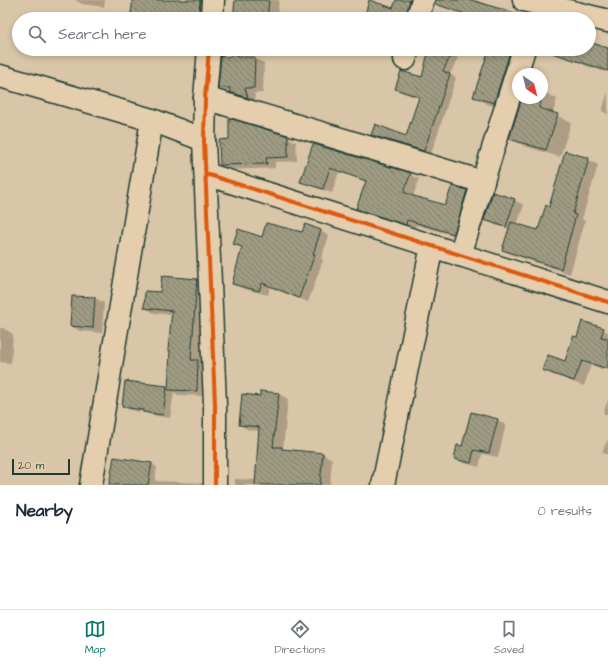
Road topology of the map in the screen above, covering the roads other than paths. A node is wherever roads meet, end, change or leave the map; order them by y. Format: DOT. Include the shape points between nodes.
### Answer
graph roads {
  1 [pos="214,0"];
  2 [pos="424,0"];
  3 [pos="532,8"];
  4 [pos="213,12"];
  5 [pos="420,12"];
  6 [pos="555,12"];
  7 [pos="596,19"];
  8 [pos="608,21"];
  9 [pos="209,56"];
  10 [pos="522,56"];
  11 [pos="0,76"];
  12 [pos="206,98"];
  13 [pos="152,120"];
  14 [pos="204,140"];
  15 [pos="206,174"];
  16 [pos="482,182"];
  17 [pos="432,246"];
  18 [pos="460,255"];
  19 [pos="608,302"];
  20 [pos="91,485"];
  21 [pos="215,485"];
  22 [pos="383,485"];
  1 -- 4 [label="street"];
  2 -- 5 [label="street"];
  3 -- 6 [label="street"];
  7 -- 8 [label="street"];
  9 -- 12 [label="street"];
  10 -- 16 [label="street"];
  11 -- 13 [label="street"];
  12 -- 14 [label="street"];
  12 -- 16 [label="street"];
  13 -- 14 [label="street"];
  13 -- 20 [label="street"];
  14 -- 15 [label="street"];
  15 -- 17 [label="street"];
  15 -- 21 [label="street" via="215,404"];
  16 -- 18 [label="street"];
  17 -- 18 [label="street"];
  17 -- 22 [label="street"];
  18 -- 19 [label="street"];
}
